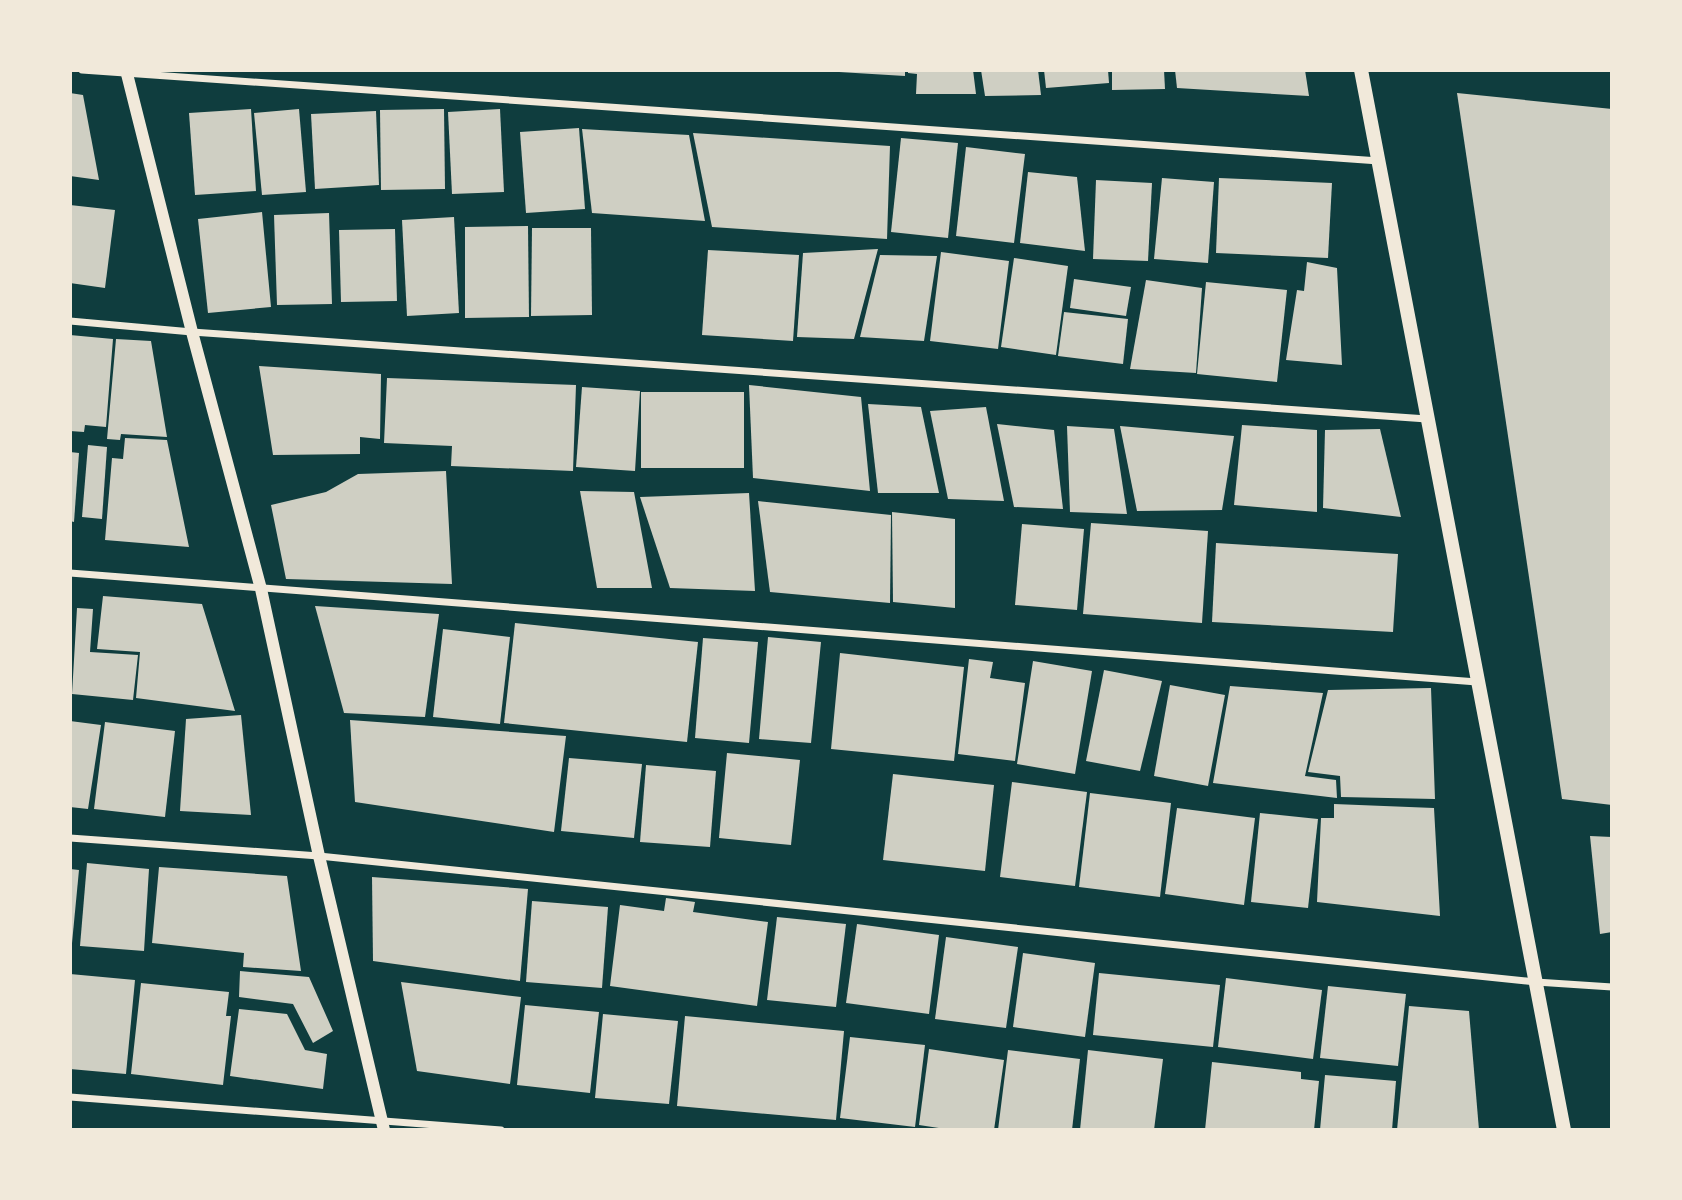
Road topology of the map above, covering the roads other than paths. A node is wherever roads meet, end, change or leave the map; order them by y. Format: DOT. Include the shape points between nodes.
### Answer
graph roads {
  1 [pos="82,70"];
  2 [pos="1361,70"];
  3 [pos="127,72"];
  4 [pos="1379,161"];
  5 [pos="70,321"];
  6 [pos="192,332"];
  7 [pos="1427,419"];
  8 [pos="70,573"];
  9 [pos="261,589"];
  10 [pos="1477,682"];
  11 [pos="70,838"];
  12 [pos="319,856"];
  13 [pos="1536,982"];
  14 [pos="1612,987"];
  15 [pos="70,1097"];
  16 [pos="382,1125"];
  17 [pos="501,1130"];
  18 [pos="1564,1130"];
  1 -- 3 [label="street"];
  2 -- 4 [label="main road"];
  3 -- 4 [label="street"];
  3 -- 6 [label="street"];
  4 -- 7 [label="main road"];
  5 -- 6 [label="street"];
  6 -- 7 [label="street"];
  6 -- 9 [label="street"];
  7 -- 10 [label="main road"];
  8 -- 9 [label="street"];
  9 -- 10 [label="street"];
  9 -- 12 [label="street"];
  10 -- 13 [label="main road"];
  11 -- 12 [label="street"];
  12 -- 13 [label="street"];
  12 -- 16 [label="street"];
  13 -- 14 [label="street"];
  13 -- 18 [label="main road"];
  15 -- 16 [label="street"];
  16 -- 17 [label="street"];
}
